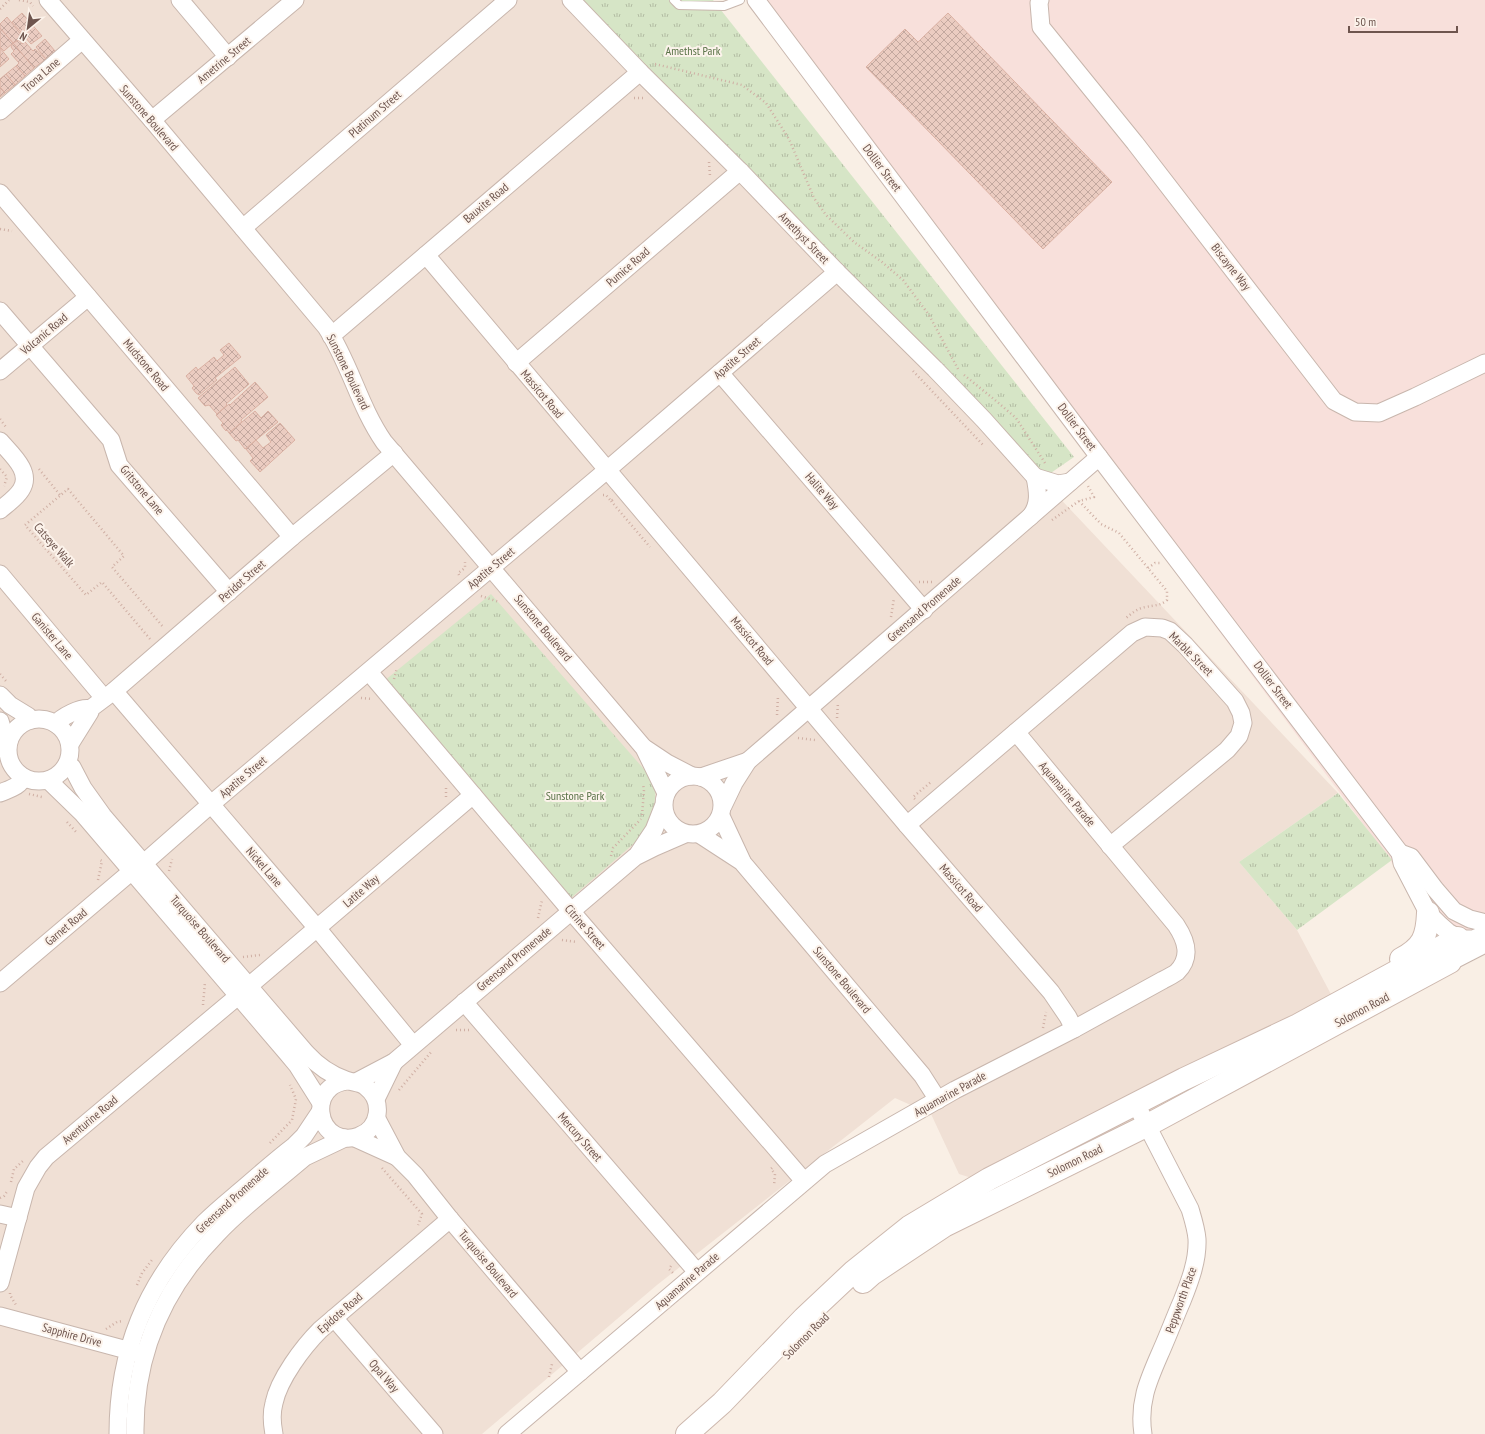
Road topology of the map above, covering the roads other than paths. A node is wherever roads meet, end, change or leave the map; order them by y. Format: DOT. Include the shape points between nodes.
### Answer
graph roads {
  1 [pos="180,0"];
  2 [pos="295,0"];
  3 [pos="508,0"];
  4 [pos="571,0"];
  5 [pos="674,0"];
  6 [pos="740,0"];
  7 [pos="756,0"];
  8 [pos="1040,0"];
  9 [pos="41,4"];
  10 [pos="82,40"];
  11 [pos="228,57"];
  12 [pos="645,67"];
  13 [pos="0,111"];
  14 [pos="152,120"];
  15 [pos="740,171"];
  16 [pos="0,193"];
  17 [pos="243,228"];
  18 [pos="426,255"];
  19 [pos="837,272"];
  20 [pos="88,297"];
  21 [pos="0,311"];
  22 [pos="331,336"];
  23 [pos="30,346"];
  24 [pos="516,363"];
  25 [pos="1485,363"];
  26 [pos="0,371"];
  27 [pos="720,373"];
  28 [pos="0,442"];
  29 [pos="394,453"];
  30 [pos="1099,457"];
  31 [pos="607,470"];
  32 [pos="1042,473"];
  33 [pos="1070,482"];
  34 [pos="0,510"];
  35 [pos="1027,520"];
  36 [pos="292,537"];
  37 [pos="492,567"];
  38 [pos="0,574"];
  39 [pos="229,592"];
  40 [pos="924,610"];
  41 [pos="369,672"];
  42 [pos="4,689"];
  43 [pos="109,695"];
  44 [pos="809,708"];
  45 [pos="90,709"];
  46 [pos="31,720"];
  47 [pos="0,721"];
  48 [pos="56,724"];
  49 [pos="1016,732"];
  50 [pos="9,741"];
  51 [pos="70,744"];
  52 [pos="644,748"];
  53 [pos="748,761"];
  54 [pos="67,764"];
  55 [pos="5,769"];
  56 [pos="697,776"];
  57 [pos="23,777"];
  58 [pos="48,780"];
  59 [pos="0,793"];
  60 [pos="473,795"];
  61 [pos="665,800"];
  62 [pos="210,805"];
  63 [pos="722,811"];
  64 [pos="907,824"];
  65 [pos="692,834"];
  66 [pos="1110,846"];
  67 [pos="1400,853"];
  68 [pos="635,857"];
  69 [pos="742,862"];
  70 [pos="138,867"];
  71 [pos="571,911"];
  72 [pos="1434,919"];
  73 [pos="1484,926"];
  74 [pos="317,928"];
  75 [pos="1458,938"];
  76 [pos="1485,944"];
  77 [pos="1450,962"];
  78 [pos="0,983"];
  79 [pos="237,996"];
  80 [pos="464,1002"];
  81 [pos="1298,1025"];
  82 [pos="1074,1029"];
  83 [pos="413,1045"];
  84 [pos="394,1062"];
  85 [pos="352,1081"];
  86 [pos="376,1099"];
  87 [pos="938,1100"];
  88 [pos="1136,1104"];
  89 [pos="321,1107"];
  90 [pos="377,1119"];
  91 [pos="1148,1125"];
  92 [pos="350,1138"];
  93 [pos="397,1157"];
  94 [pos="804,1181"];
  95 [pos="0,1214"];
  96 [pos="18,1218"];
  97 [pos="450,1219"];
  98 [pos="697,1272"];
  99 [pos="5,1286"];
  100 [pos="0,1316"];
  101 [pos="334,1318"];
  102 [pos="136,1352"];
  103 [pos="580,1372"];
  104 [pos="118,1434"];
  105 [pos="135,1434"];
  106 [pos="274,1434"];
  107 [pos="434,1434"];
  108 [pos="507,1434"];
  109 [pos="687,1434"];
  110 [pos="706,1434"];
  111 [pos="1143,1434"];
  1 -- 11 [label="street"];
  2 -- 11 [label="street, Ametrine Street"];
  3 -- 17 [label="street, Platinum Street"];
  4 -- 12 [label="street, Amethyst Street"];
  5 -- 6 [label="lane" via="679,5 724,6"];
  7 -- 30 [label="street, Dollier Street"];
  8 -- 25 [label="street, Biscayne Way" via="1040,27 1135,143 1334,401 1355,412 1379,413"];
  9 -- 10 [label="street, Sunstone Boulevard"];
  10 -- 13 [label="street, Trona Lane"];
  10 -- 14 [label="street, Sunstone Boulevard"];
  11 -- 14 [label="street, Ametrine Street"];
  12 -- 15 [label="street, Amethyst Street"];
  12 -- 18 [label="street, Bauxite Road"];
  14 -- 17 [label="street, Sunstone Boulevard"];
  15 -- 19 [label="street, Amethyst Street"];
  15 -- 24 [label="street, Pumice Road"];
  16 -- 20 [label="street, Mudstone Road"];
  17 -- 22 [label="street, Sunstone Boulevard" via="319,318"];
  18 -- 22 [label="street, Bauxite Road"];
  18 -- 24 [label="street, Massicot Road"];
  19 -- 27 [label="street, Apatite Street"];
  19 -- 32 [label="street, Amethyst Street" via="984,420"];
  20 -- 23 [label="street, Volcanic Road"];
  20 -- 36 [label="street, Mudstone Road"];
  21 -- 23 [label="street, Gritstone Lane"];
  22 -- 29 [label="street, Sunstone Boulevard" via="371,421"];
  23 -- 26 [label="street, Volcanic Road"];
  23 -- 39 [label="street, Gritstone Lane" via="111,440 119,465"];
  24 -- 31 [label="street, Massicot Road"];
  27 -- 31 [label="street, Apatite Street"];
  27 -- 40 [label="street, Halite Way"];
  28 -- 34 [label="street" via="24,471 25,478 22,490"];
  29 -- 36 [label="street, Peridot Street"];
  29 -- 37 [label="street, Sunstone Boulevard"];
  30 -- 33 [label="street, Greensand Promenade"];
  30 -- 67 [label="street, Dollier Street"];
  31 -- 37 [label="street, Apatite Street"];
  31 -- 44 [label="street, Massicot Road" via="784,692"];
  32 -- 33 [label="street" via="1058,484"];
  32 -- 35 [label="street" via="1037,505"];
  33 -- 35 [label="street, Greensand Promenade"];
  35 -- 40 [label="street, Greensand Promenade"];
  36 -- 39 [label="street, Peridot Street"];
  37 -- 41 [label="street, Apatite Street"];
  37 -- 52 [label="street, Sunstone Boulevard"];
  38 -- 43 [label="street, Ganister Lane"];
  39 -- 43 [label="street, Peridot Street"];
  40 -- 44 [label="street, Greensand Promenade"];
  41 -- 60 [label="street, Citrine Street" via="378,695"];
  41 -- 62 [label="street, Apatite Street"];
  42 -- 46 [label="street" via="10,704"];
  43 -- 45 [label="street, Peridot Street"];
  43 -- 62 [label="street, Nickel Lane"];
  44 -- 53 [label="street, Greensand Promenade"];
  44 -- 64 [label="street, Massicot Road"];
  45 -- 48 [label="street, Peridot Street" via="86,708 60,719"];
  45 -- 51 [label="street, Peridot Street"];
  46 -- 48 [label="street" via="48,720"];
  46 -- 50 [label="street" via="21,725"];
  47 -- 50 [label="street"];
  48 -- 51 [label="street" via="65,732"];
  49 -- 64 [label="street, Marble Street"];
  49 -- 66 [label="street, Aquamarine Parade"];
  49 -- 66 [label="street, Marble Street" via="1130,625 1152,626 1170,632 1235,701 1243,723 1239,736 1227,750"];
  50 -- 55 [label="street"];
  51 -- 54 [label="street"];
  52 -- 56 [label="street, Sunstone Boulevard" via="667,763"];
  52 -- 61 [label="street, Sunstone Boulevard" via="651,778"];
  53 -- 56 [label="street, Greensand Promenade"];
  53 -- 63 [label="street, Greensand Promenade" via="734,783"];
  54 -- 58 [label="street" via="62,772"];
  54 -- 70 [label="street, Turquoise Boulevard" via="72,767 83,788"];
  55 -- 57 [label="street" via="14,769"];
  56 -- 61 [label="street" via="676,781 670,786"];
  56 -- 63 [label="street" via="710,781 717,788 722,796"];
  57 -- 58 [label="street" via="40,782"];
  57 -- 59 [label="street" via="18,786"];
  58 -- 70 [label="street, Turquoise Boulevard"];
  60 -- 71 [label="street, Citrine Street"];
  60 -- 74 [label="street, Latite Way"];
  61 -- 65 [label="street" via="666,817 671,825"];
  61 -- 68 [label="street, Greensand Promenade" via="654,830"];
  62 -- 70 [label="street, Apatite Street"];
  62 -- 74 [label="street, Nickel Lane"];
  63 -- 65 [label="street" via="716,824 708,831"];
  63 -- 69 [label="street, Sunstone Boulevard"];
  64 -- 82 [label="street, Massicot Road" via="1051,992 1054,1009"];
  65 -- 68 [label="street, Greensand Promenade"];
  65 -- 69 [label="street, Sunstone Boulevard"];
  66 -- 82 [label="street, Aquamarine Parade" via="1176,925 1183,936 1186,955 1176,973"];
  67 -- 72 [label="street, Dollier Street" via="1402,863"];
  67 -- 73 [label="street, Dollier Street" via="1411,857 1454,911"];
  68 -- 71 [label="street, Greensand Promenade"];
  69 -- 87 [label="street, Sunstone Boulevard" via="922,1075"];
  70 -- 78 [label="street, Garnet Road"];
  70 -- 79 [label="street, Turquoise Boulevard"];
  71 -- 80 [label="street, Greensand Promenade"];
  71 -- 94 [label="street, Citrine Street"];
  72 -- 75 [label="street"];
  72 -- 81 [label="main road, Solomon Road" via="1428,925 1418,948 1323,1003 1309,1012"];
  73 -- 75 [label="street, Solomon Road"];
  74 -- 79 [label="street, Latite Way"];
  74 -- 83 [label="street, Nickel Lane"];
  75 -- 81 [label="main road, Solomon Road"];
  76 -- 77 [label="street, Solomon Road"];
  77 -- 91 [label="main road, Solomon Road"];
  79 -- 85 [label="street, Turquoise Boulevard" via="315,1062 330,1073"];
  79 -- 89 [label="street, Turquoise Boulevard" via="297,1066"];
  79 -- 96 [label="street, Aventurine Road" via="46,1158 26,1188"];
  80 -- 83 [label="street, Greensand Promenade"];
  80 -- 98 [label="street, Mercury Street"];
  81 -- 88 [label="main road, Solomon Road"];
  82 -- 87 [label="street, Aquamarine Parade"];
  83 -- 84 [label="street, Greensand Promenade"];
  84 -- 85 [label="street, Greensand Promenade"];
  84 -- 86 [label="street, Greensand Promenade"];
  85 -- 86 [label="street" via="365,1085"];
  85 -- 89 [label="street" via="331,1087 325,1094"];
  86 -- 90 [label="street"];
  87 -- 94 [label="street, Aquamarine Parade" via="825,1164"];
  88 -- 91 [label="street, Peppworth Place"];
  88 -- 109 [label="main road, Solomon Road" via="989,1179 909,1227 854,1271 804,1318 722,1403"];
  89 -- 92 [label="street" via="322,1120 328,1129 336,1135"];
  89 -- 102 [label="street, Greensand Promenade" via="304,1136 215,1213 178,1254 166,1270 137,1326"];
  90 -- 92 [label="street" via="372,1128 364,1134"];
  90 -- 93 [label="street, Turquoise Boulevard"];
  91 -- 110 [label="main road, Solomon Road" via="944,1226 872,1274 819,1321 737,1407"];
  91 -- 111 [label="street, Peppworth Place" via="1190,1209 1197,1238 1196,1256 1189,1283 1143,1398"];
  92 -- 93 [label="street, Turquoise Boulevard"];
  92 -- 102 [label="street, Greensand Promenade" via="319,1150 300,1161 216,1234 173,1288 156,1322"];
  93 -- 97 [label="street, Turquoise Boulevard"];
  94 -- 98 [label="street, Aquamarine Parade"];
  95 -- 96 [label="street"];
  96 -- 99 [label="street, Aventurine Road"];
  97 -- 101 [label="street, Epidote Road"];
  97 -- 103 [label="street, Turquoise Boulevard"];
  98 -- 103 [label="street, Aquamarine Parade"];
  100 -- 102 [label="street, Sapphire Drive"];
  101 -- 106 [label="street, Epidote Road" via="301,1351 277,1391 272,1412"];
  101 -- 107 [label="street, Opal Way"];
  102 -- 104 [label="street, Greensand Promenade" via="120,1394"];
  102 -- 105 [label="street, Greensand Promenade"];
  103 -- 108 [label="street, Aquamarine Parade"];
}
